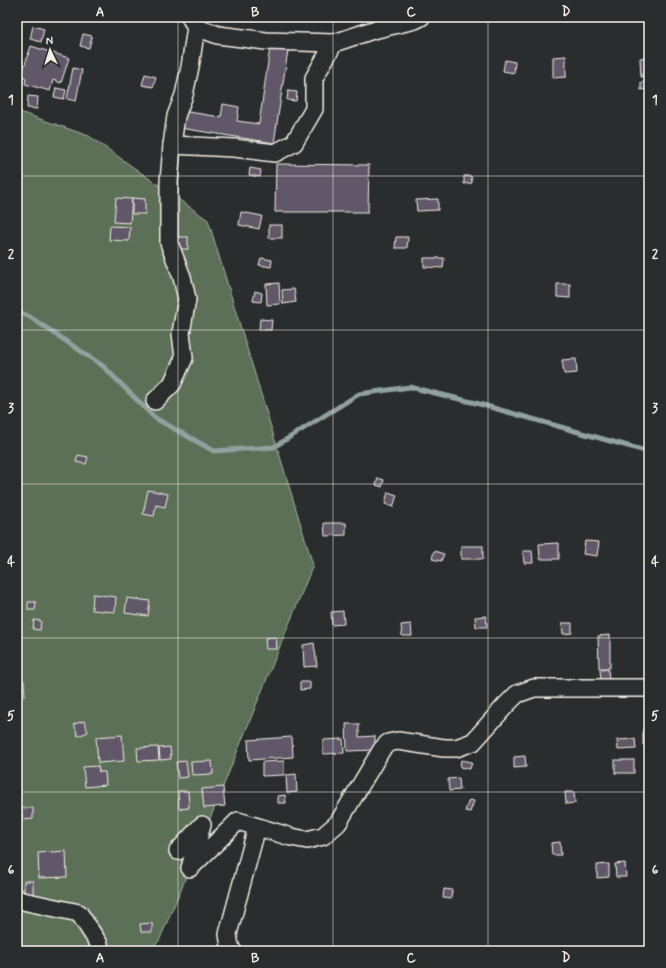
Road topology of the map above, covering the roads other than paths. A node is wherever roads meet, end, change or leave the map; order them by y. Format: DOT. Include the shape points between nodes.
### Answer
graph roads {
  1 [pos="421,17"];
  2 [pos="193,22"];
  3 [pos="334,43"];
  4 [pos="172,145"];
  5 [pos="155,401"];
  6 [pos="649,688"];
  7 [pos="257,827"];
  8 [pos="178,851"];
  9 [pos="17,898"];
  10 [pos="100,951"];
  11 [pos="233,951"];
  1 -- 3 [label="street"];
  2 -- 3 [label="street" via="218,35 259,40"];
  2 -- 4 [label="street" via="190,67 176,116"];
  3 -- 4 [label="street" via="314,78 314,110 294,143 275,153"];
  4 -- 5 [label="street" via="169,243 187,299 181,333 184,358 172,384"];
  6 -- 7 [label="street" via="534,688 517,694 473,742 456,748 444,748 398,741 388,742 338,823 323,836 307,840"];
  7 -- 8 [label="street" via="238,821 190,868 202,826"];
  7 -- 11 [label="street" via="228,934"];
  9 -- 10 [label="street" via="79,913 100,944"];
}
